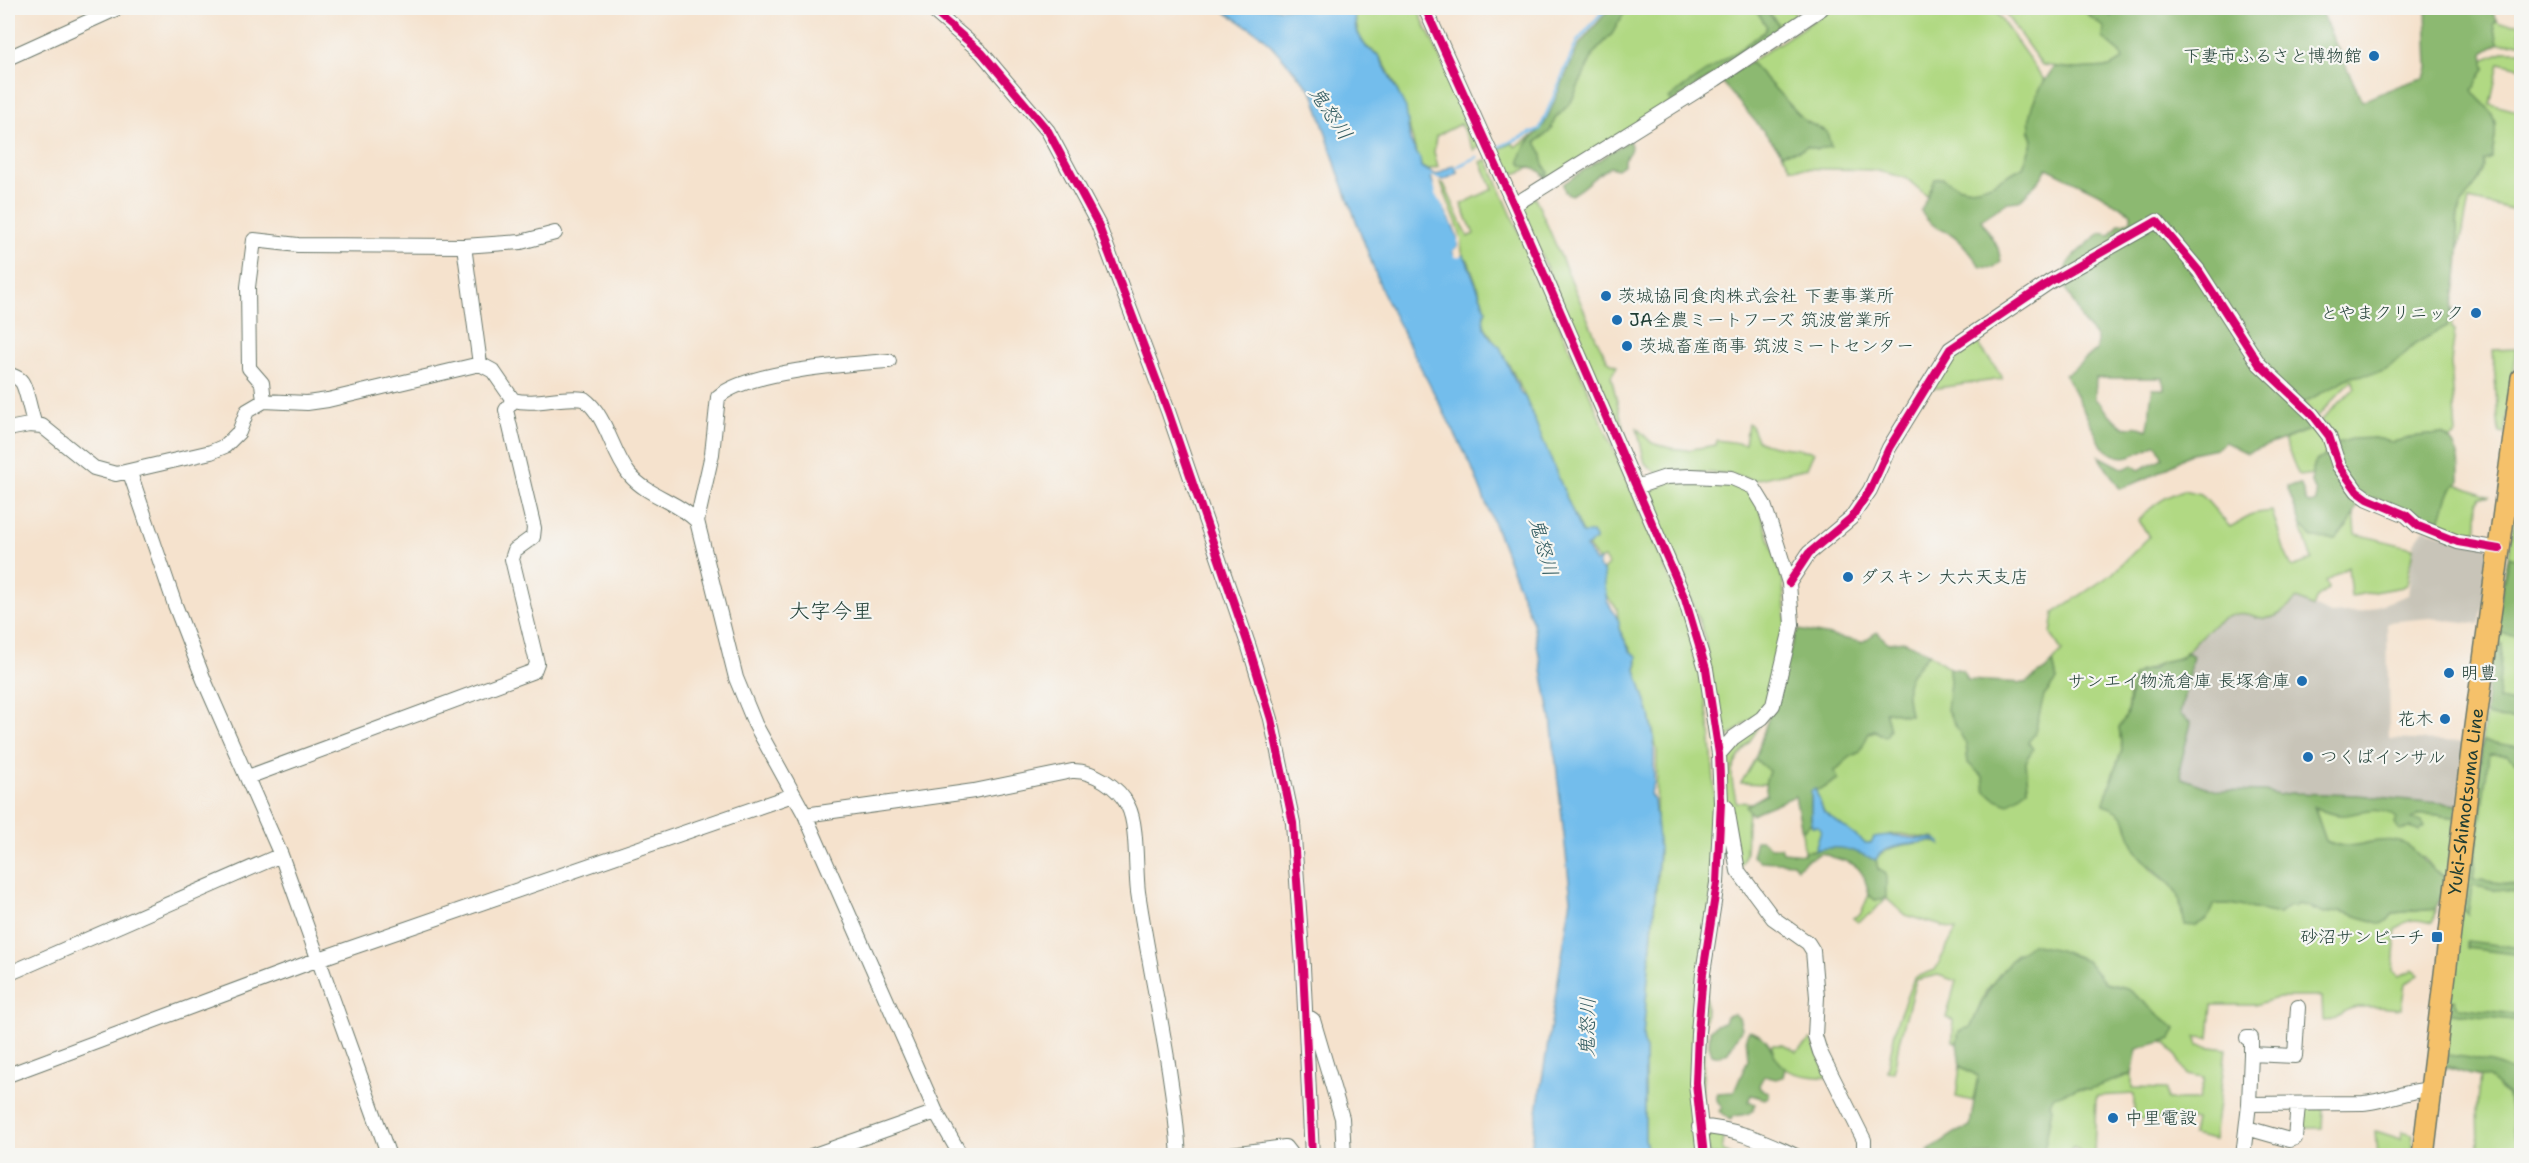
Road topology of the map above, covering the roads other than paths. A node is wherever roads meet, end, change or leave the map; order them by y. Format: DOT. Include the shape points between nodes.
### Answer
graph roads {
  1 [pos="118,8"];
  2 [pos="930,8"];
  3 [pos="1425,8"];
  4 [pos="1822,8"];
  5 [pos="8,58"];
  6 [pos="1514,205"];
  7 [pos="555,233"];
  8 [pos="464,246"];
  9 [pos="889,361"];
  10 [pos="480,364"];
  11 [pos="8,374"];
  12 [pos="2522,378"];
  13 [pos="513,400"];
  14 [pos="264,401"];
  15 [pos="35,425"];
  16 [pos="8,429"];
  17 [pos="130,473"];
  18 [pos="2514,486"];
  19 [pos="1636,487"];
  20 [pos="697,521"];
  21 [pos="2499,549"];
  22 [pos="1789,583"];
  23 [pos="1719,754"];
  24 [pos="248,777"];
  25 [pos="793,795"];
  26 [pos="1721,802"];
  27 [pos="805,815"];
  28 [pos="281,855"];
  29 [pos="319,959"];
  30 [pos="8,974"];
  31 [pos="2298,1007"];
  32 [pos="1305,1015"];
  33 [pos="2247,1038"];
  34 [pos="2251,1054"];
  35 [pos="8,1076"];
  36 [pos="2431,1090"];
  37 [pos="2250,1104"];
  38 [pos="2298,1105"];
  39 [pos="936,1112"];
  40 [pos="1699,1126"];
  41 [pos="2247,1128"];
  42 [pos="389,1155"];
  43 [pos="811,1155"];
  44 [pos="961,1155"];
  45 [pos="1179,1155"];
  46 [pos="1215,1155"];
  47 [pos="1292,1155"];
  48 [pos="1312,1155"];
  49 [pos="1344,1155"];
  50 [pos="1704,1155"];
  51 [pos="1796,1155"];
  52 [pos="1864,1155"];
  53 [pos="2243,1155"];
  54 [pos="2423,1155"];
  1 -- 5 [label="street"];
  2 -- 32 [label="street" via="982,53 1048,131 1098,224 1127,296 1271,719 1293,823"];
  3 -- 6 [label="street"];
  4 -- 6 [label="street"];
  6 -- 19 [label="street"];
  7 -- 8 [label="street" via="521,242"];
  8 -- 10 [label="street"];
  8 -- 14 [label="street" via="298,245 254,240 248,287 249,368 262,383"];
  9 -- 20 [label="street" via="813,369 728,388 718,397 712,454"];
  10 -- 13 [label="street" via="494,371"];
  10 -- 14 [label="street" via="328,400"];
  11 -- 15 [label="street" via="21,380"];
  12 -- 18 [label="main road, Yuki-Shimotsuma Line"];
  13 -- 20 [label="street" via="530,403 584,399 596,411 629,474 646,490 677,504"];
  13 -- 24 [label="street" via="506,410 534,528 533,537 515,549 512,559 537,663 534,671"];
  14 -- 17 [label="street" via="247,411 238,432 225,446"];
  15 -- 16 [label="street"];
  15 -- 17 [label="street" via="42,426 94,468"];
  17 -- 24 [label="street" via="204,680"];
  18 -- 21 [label="main road, Yuki-Shimotsuma Line"];
  19 -- 22 [label="street" via="1666,477 1692,476 1731,478 1753,487 1764,505"];
  19 -- 23 [label="street" via="1696,631 1711,694"];
  20 -- 25 [label="street" via="736,678 755,724"];
  21 -- 22 [label="street" via="2458,542 2418,526 2406,515 2357,491 2339,466 2329,436 2312,414 2259,364 2199,271 2157,221 2051,281 1950,349 1851,518 1809,553"];
  21 -- 36 [label="main road, Yuki-Shimotsuma Line"];
  22 -- 23 [label="street" via="1792,624 1773,705 1762,718 1732,738"];
  23 -- 26 [label="street"];
  24 -- 28 [label="street"];
  25 -- 27 [label="street"];
  25 -- 29 [label="street"];
  26 -- 40 [label="street" via="1717,883 1698,1033"];
  26 -- 52 [label="street" via="1727,808 1738,871 1773,918 1813,951 1818,997 1815,1036 1864,1140"];
  27 -- 39 [label="street"];
  27 -- 45 [label="street" via="974,791 1072,771 1082,771 1114,788 1130,808 1133,823 1136,878 1173,1089"];
  28 -- 29 [label="street"];
  28 -- 30 [label="street"];
  29 -- 35 [label="street"];
  29 -- 42 [label="street"];
  31 -- 34 [label="street" via="2295,1056"];
  32 -- 48 [label="street"];
  32 -- 49 [label="street" via="1312,1020 1345,1127"];
  33 -- 34 [label="street" via="2251,1038"];
  34 -- 37 [label="street"];
  36 -- 38 [label="street" via="2382,1102"];
  36 -- 54 [label="main road, Yuki-Shimotsuma Line"];
  37 -- 38 [label="street"];
  37 -- 41 [label="street"];
  38 -- 41 [label="street" via="2295,1138 2289,1140"];
  39 -- 43 [label="street"];
  39 -- 44 [label="street"];
  40 -- 50 [label="street"];
  40 -- 51 [label="street" via="1718,1127"];
  41 -- 53 [label="street"];
  46 -- 47 [label="street" via="1285,1147"];
}
